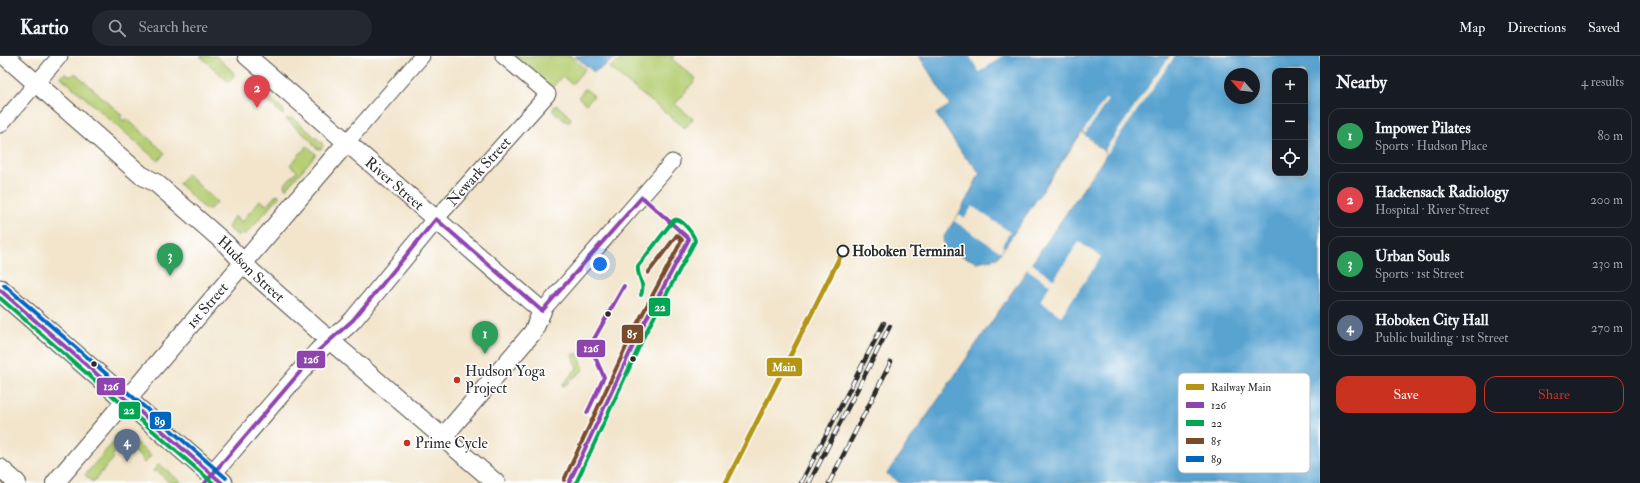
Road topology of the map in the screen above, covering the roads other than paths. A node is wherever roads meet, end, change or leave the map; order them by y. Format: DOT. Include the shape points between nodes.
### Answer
graph roads {
  1 [pos="5,56"];
  2 [pos="60,56"];
  3 [pos="247,56"];
  4 [pos="422,56"];
  5 [pos="503,56"];
  6 [pos="36,83"];
  7 [pos="0,125"];
  8 [pos="347,142"];
  9 [pos="672,162"];
  10 [pos="436,219"];
  11 [pos="243,262"];
  12 [pos="0,290"];
  13 [pos="542,311"];
  14 [pos="329,340"];
  15 [pos="127,400"];
  16 [pos="443,437"];
  17 [pos="0,468"];
  18 [pos="213,480"];
  19 [pos="17,483"];
  20 [pos="56,483"];
  21 [pos="496,483"];
  1 -- 6 [label="street, Hudson Street"];
  2 -- 6 [label="street"];
  3 -- 8 [label="street, River Street"];
  4 -- 8 [label="street, 1st Street"];
  5 -- 10 [label="street, Newark Street" via="548,94"];
  6 -- 7 [label="street"];
  6 -- 11 [label="street, Hudson Street" via="142,175 156,183"];
  8 -- 10 [label="street, River Street"];
  8 -- 11 [label="street, 1st Street"];
  9 -- 13 [label="street"];
  10 -- 13 [label="street, River Street"];
  10 -- 14 [label="street, Newark Street" via="342,332"];
  11 -- 14 [label="street, Hudson Street"];
  11 -- 15 [label="street, 1st Street"];
  12 -- 15 [label="main road"];
  13 -- 16 [label="street" via="533,332"];
  14 -- 16 [label="street, Hudson Street"];
  14 -- 18 [label="street, Newark Street"];
  15 -- 18 [label="main road"];
  15 -- 20 [label="street, 1st Street"];
  16 -- 21 [label="street, Hudson Street"];
  17 -- 19 [label="street"];
}
